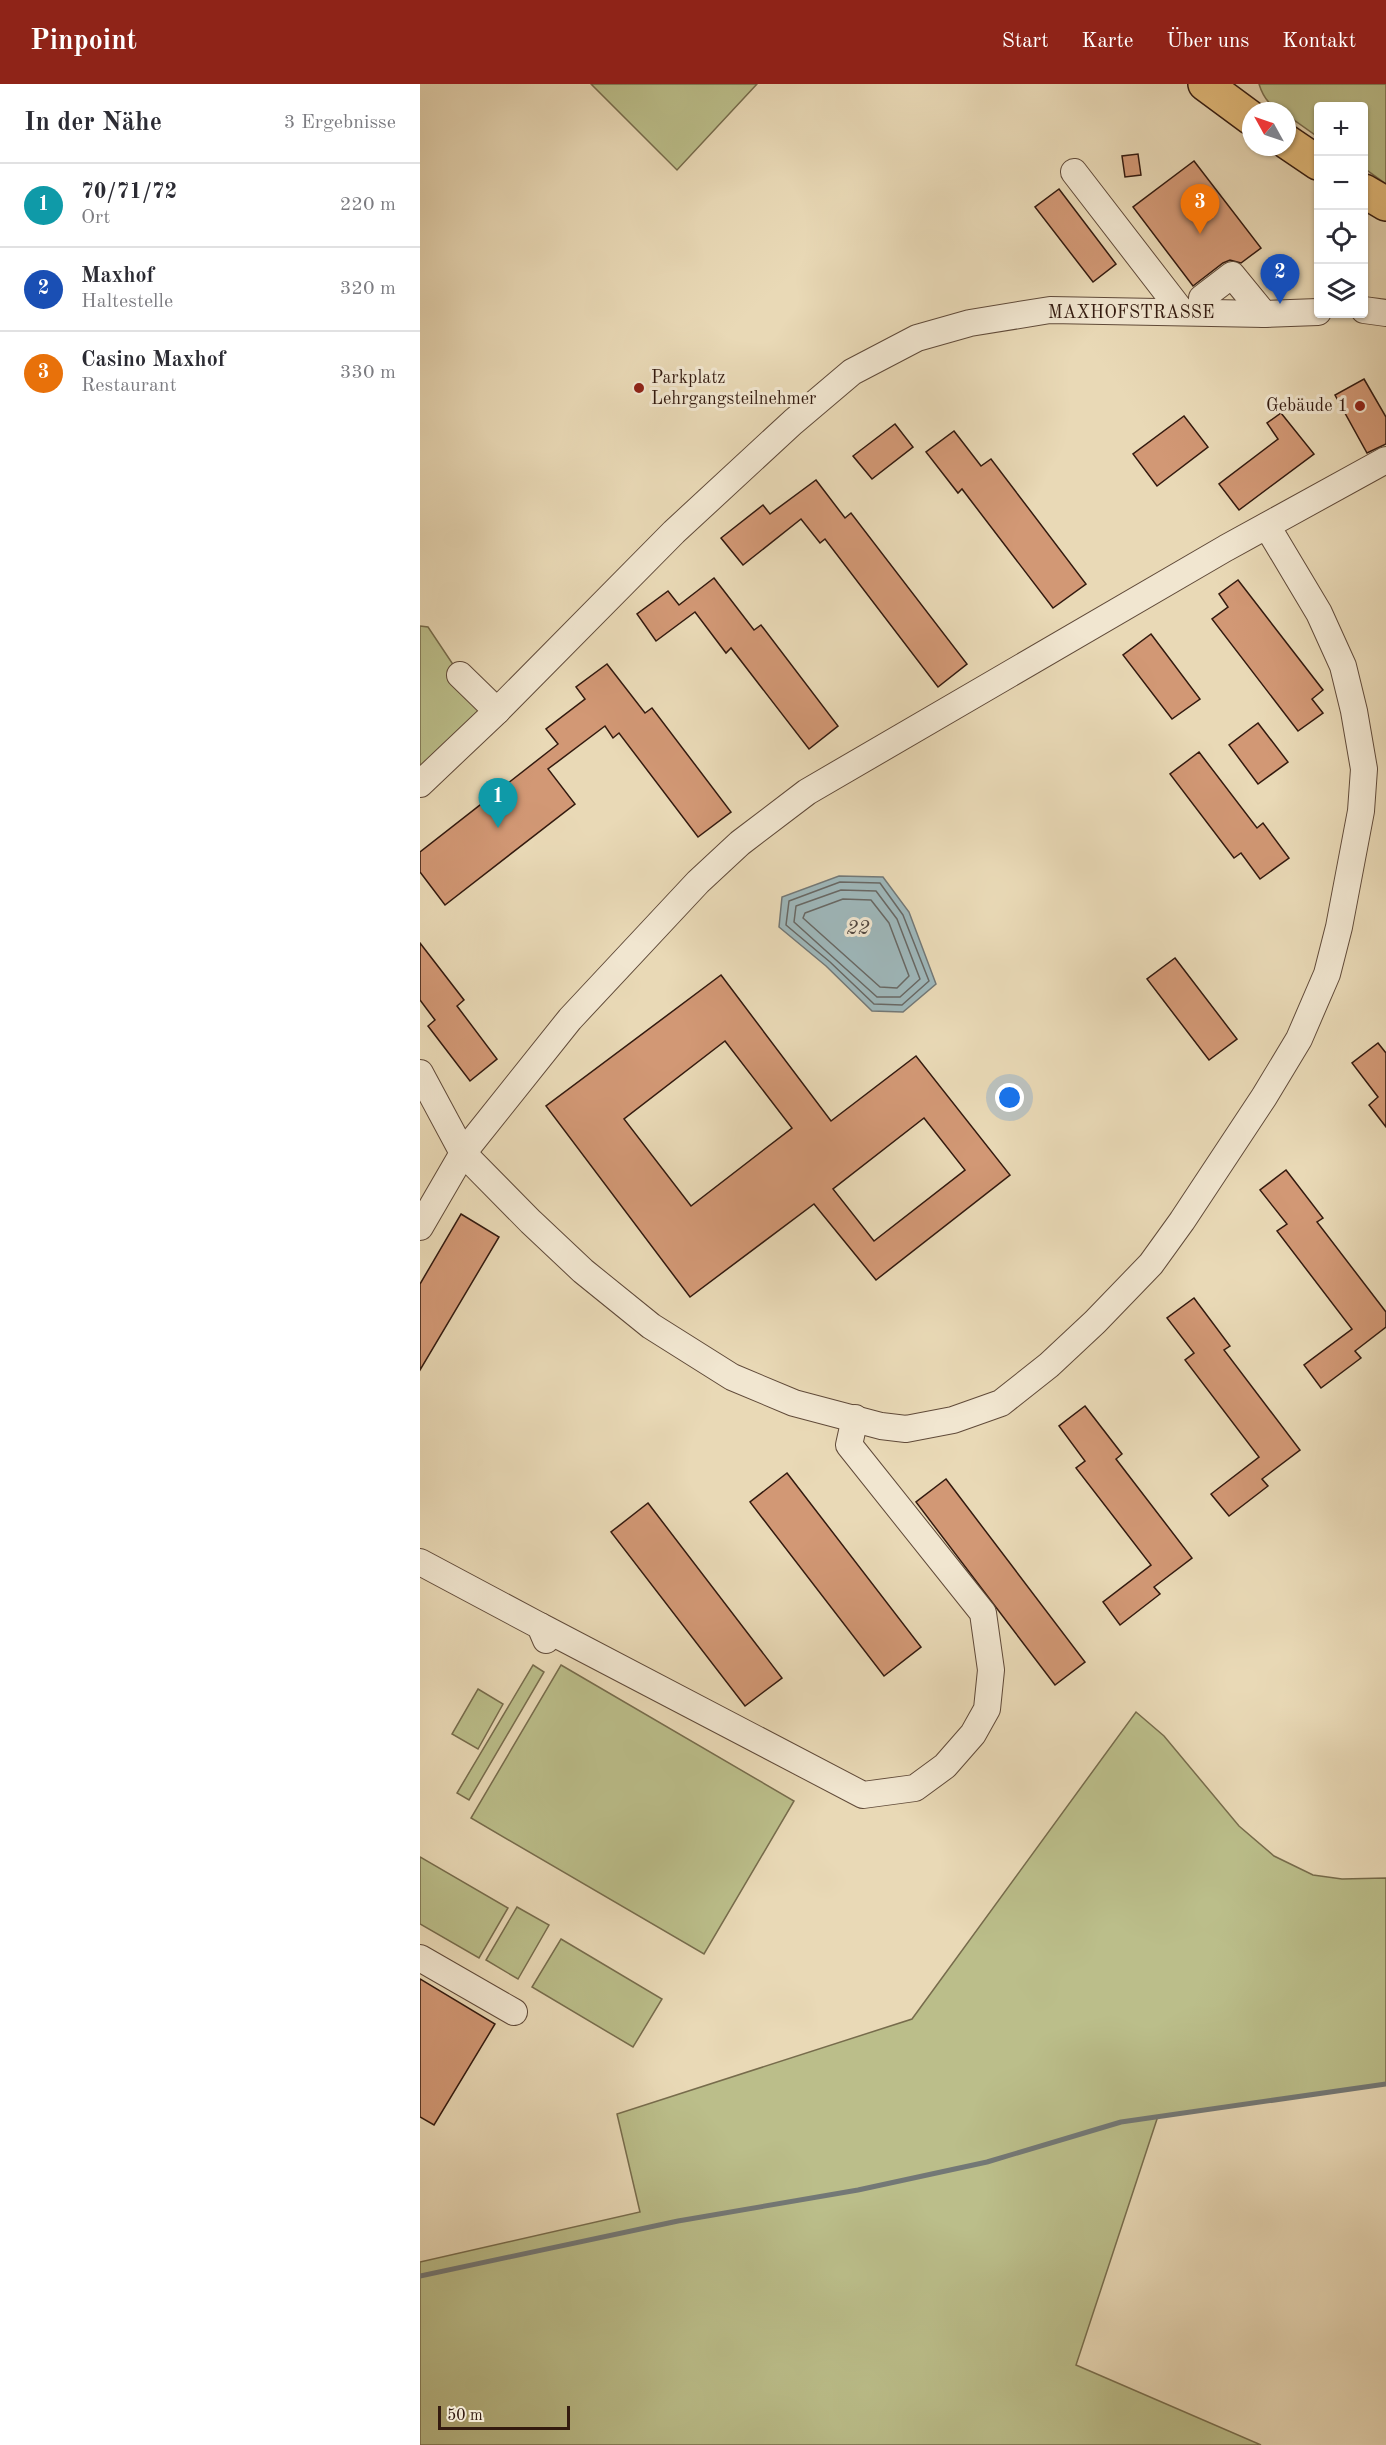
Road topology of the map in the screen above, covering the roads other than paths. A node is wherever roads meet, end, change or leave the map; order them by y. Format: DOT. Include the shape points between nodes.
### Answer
graph roads {
  1 [pos="1205,84"];
  2 [pos="1242,111"];
  3 [pos="1296,148"];
  4 [pos="1314,160"];
  5 [pos="1074,172"];
  6 [pos="1368,193"];
  7 [pos="1386,204"];
  8 [pos="1368,311"];
  9 [pos="1192,312"];
  10 [pos="1314,312"];
  11 [pos="1386,313"];
  12 [pos="1263,314"];
  13 [pos="1386,460"];
  14 [pos="1267,526"];
  15 [pos="460,675"];
  16 [pos="497,711"];
  17 [pos="420,784"];
  18 [pos="420,1072"];
  19 [pos="463,1153"];
  20 [pos="420,1227"];
  21 [pos="855,1418"];
  22 [pos="420,1562"];
  23 [pos="420,1958"];
  24 [pos="514,2012"];
  1 -- 2 [label="main road"];
  3 -- 4 [label="main road"];
  5 -- 9 [label="street"];
  6 -- 7 [label="main road"];
  8 -- 11 [label="street"];
  9 -- 12 [label="street, MAXHOFSTRASSE"];
  9 -- 12 [label="street" via="1202,298 1232,275"];
  9 -- 16 [label="street, MAXHOFSTRASSE" via="1050,310 970,323 917,338 852,372 674,532"];
  10 -- 12 [label="street, MAXHOFSTRASSE"];
  13 -- 14 [label="street"];
  14 -- 19 [label="street" via="807,792 748,837 698,882 570,1019"];
  14 -- 21 [label="street" via="1319,613 1343,666 1364,769 1361,811 1339,927 1325,980 1299,1039 1246,1125 1150,1264 1049,1365 1001,1403 953,1420 906,1429"];
  15 -- 16 [label="street"];
  16 -- 17 [label="street, MAXHOFSTRASSE"];
  18 -- 19 [label="street"];
  19 -- 20 [label="street"];
  19 -- 21 [label="street" via="583,1271 651,1326 732,1377 794,1403"];
  21 -- 22 [label="street" via="849,1445 982,1613 991,1670 987,1709 973,1734 945,1767 915,1788 863,1795 545,1636"];
  23 -- 24 [label="street"];
}
